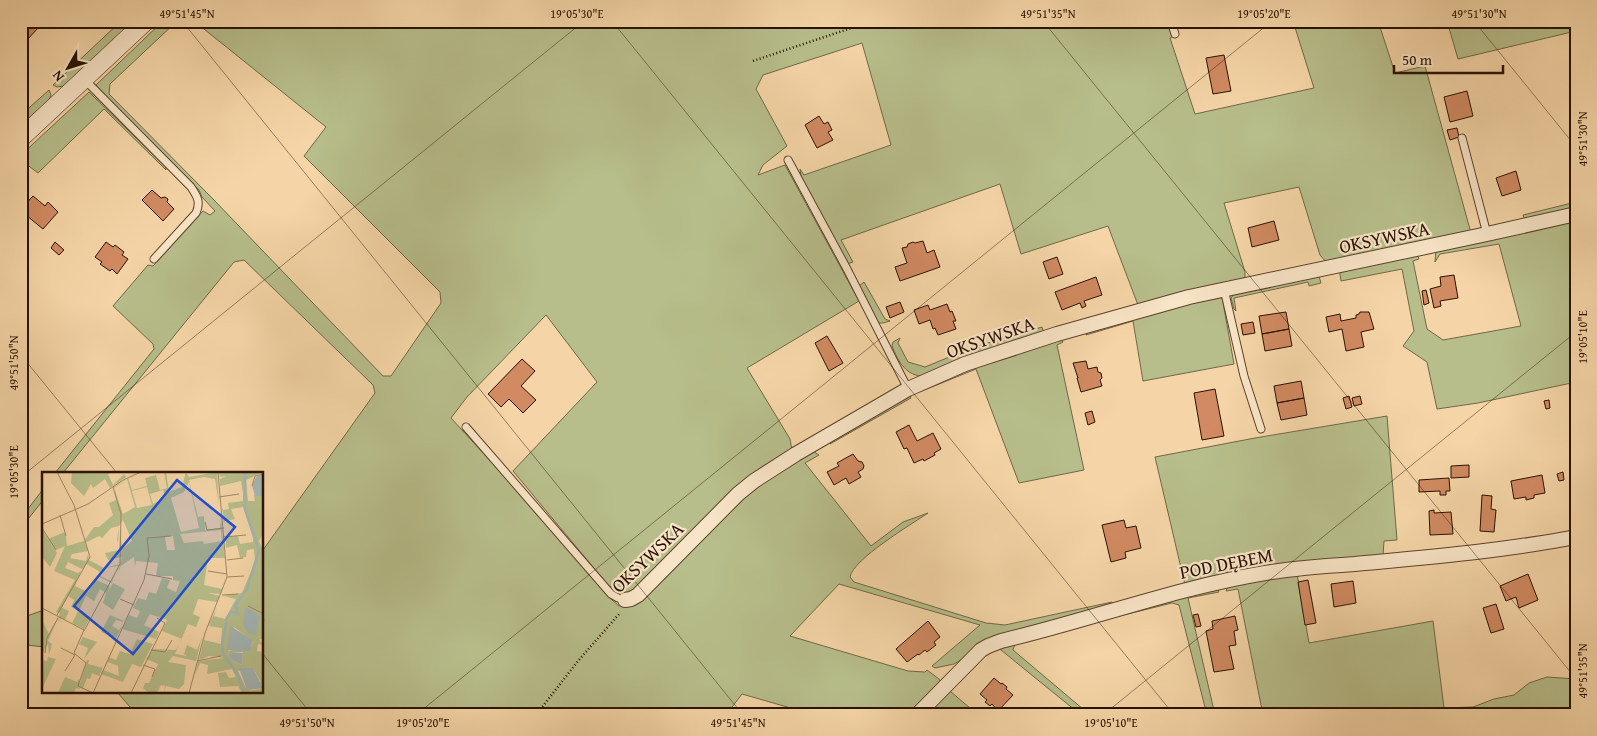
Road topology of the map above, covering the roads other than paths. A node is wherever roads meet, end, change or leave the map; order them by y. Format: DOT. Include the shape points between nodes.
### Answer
graph roads {
  1 [pos="1171,21"];
  2 [pos="143,22"];
  3 [pos="1175,34"];
  4 [pos="84,79"];
  5 [pos="21,138"];
  6 [pos="1462,138"];
  7 [pos="788,160"];
  8 [pos="1576,214"];
  9 [pos="1487,234"];
  10 [pos="154,259"];
  11 [pos="1224,289"];
  12 [pos="908,389"];
  13 [pos="466,427"];
  14 [pos="1261,429"];
  15 [pos="1576,537"];
  16 [pos="625,600"];
  17 [pos="916,715"];
  1 -- 3 [label="lane"];
  2 -- 4 [label="street"];
  4 -- 5 [label="street"];
  4 -- 10 [label="lane" via="199,200 196,213"];
  6 -- 9 [label="lane"];
  7 -- 12 [label="lane"];
  8 -- 9 [label="street, OKSYWSKA"];
  9 -- 11 [label="street, OKSYWSKA"];
  11 -- 12 [label="street, OKSYWSKA" via="994,354"];
  11 -- 14 [label="lane" via="1244,376"];
  12 -- 16 [label="street, OKSYWSKA" via="754,480 645,589"];
  13 -- 16 [label="lane" via="611,594"];
  15 -- 17 [label="street, POD DĘBEM" via="1478,552 1303,567 1221,581 1131,604 988,646"];
}
